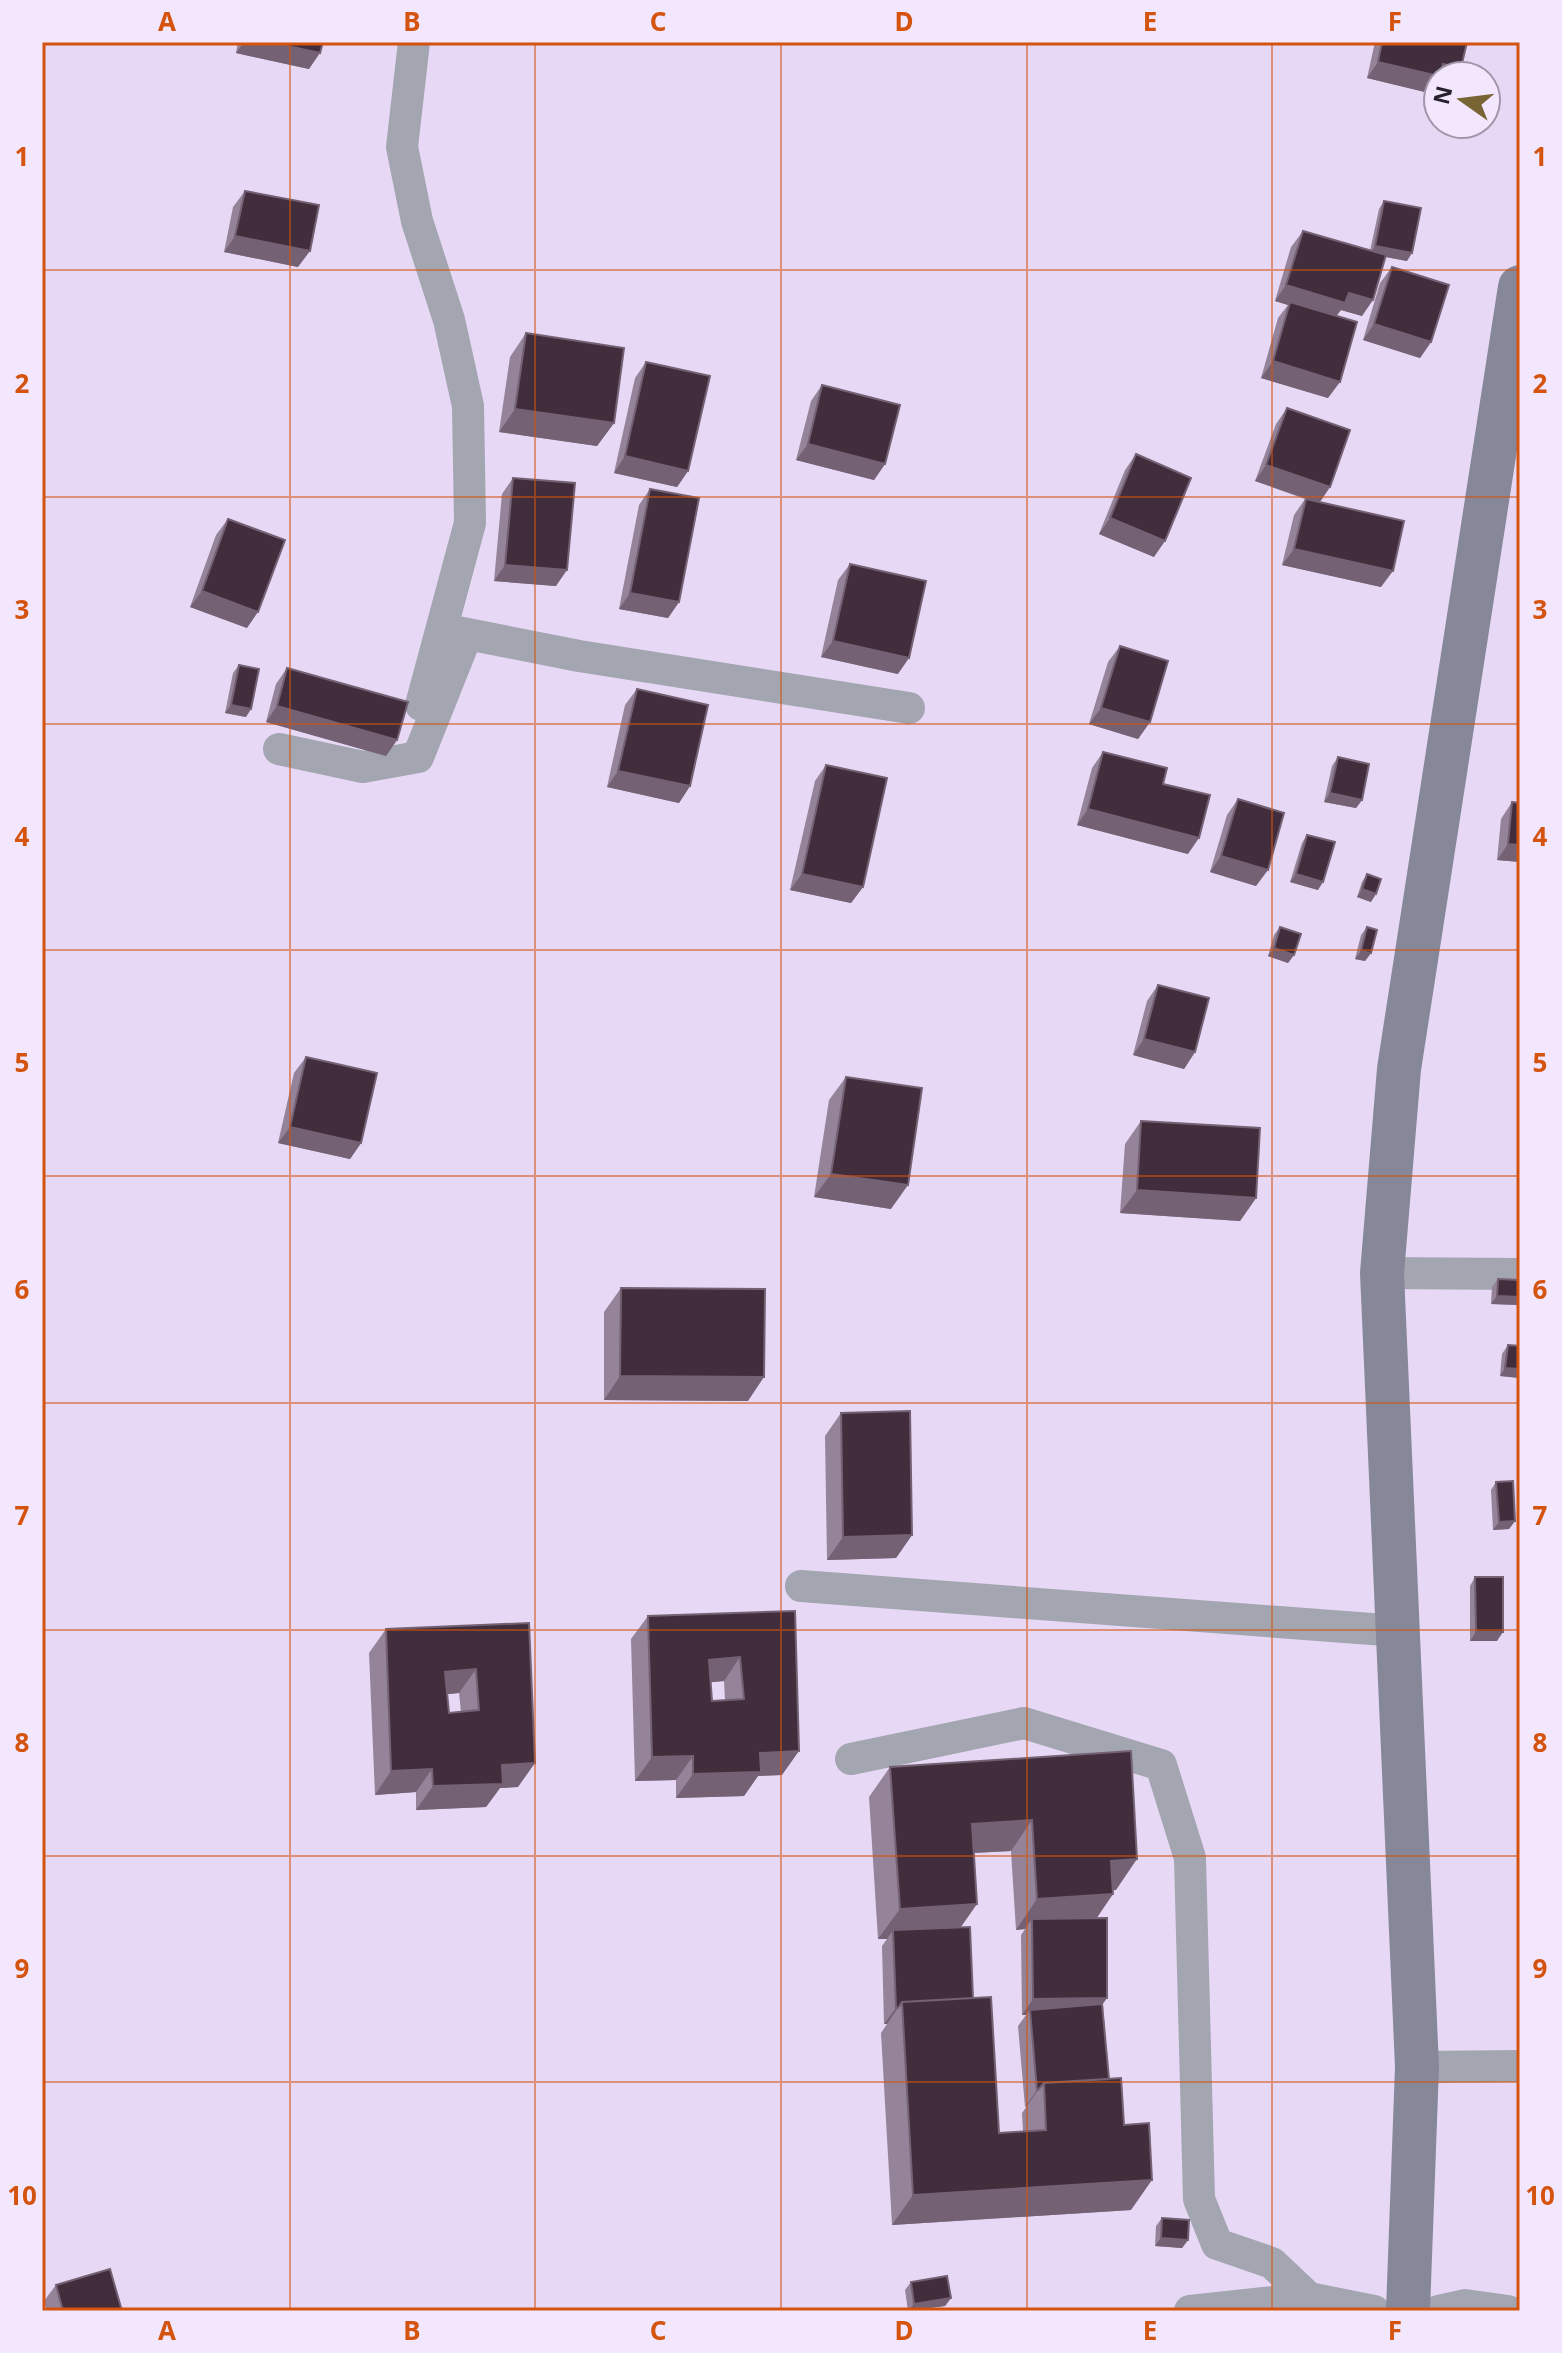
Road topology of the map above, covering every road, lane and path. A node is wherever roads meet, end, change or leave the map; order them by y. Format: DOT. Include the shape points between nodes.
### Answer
graph roads {
  1 [pos="414,42"];
  2 [pos="1520,287"];
  3 [pos="454,632"];
  4 [pos="421,705"];
  5 [pos="909,708"];
  6 [pos="279,749"];
  7 [pos="1382,1273"];
  8 [pos="1520,1274"];
  9 [pos="801,1586"];
  10 [pos="1398,1631"];
  11 [pos="851,1759"];
  12 [pos="1520,2066"];
  13 [pos="1417,2067"];
  14 [pos="1309,2298"];
  15 [pos="1190,2311"];
  16 [pos="1374,2311"];
  17 [pos="1408,2311"];
  18 [pos="1438,2311"];
  19 [pos="1508,2311"];
  1 -- 3 [label="street" via="402,147 468,406 470,523"];
  2 -- 7 [label="main road" via="1399,1069"];
  3 -- 4 [label="street"];
  3 -- 5 [label="street"];
  3 -- 6 [label="street" via="418,757 363,767"];
  7 -- 8 [label="street"];
  7 -- 10 [label="main road"];
  9 -- 10 [label="street"];
  10 -- 13 [label="main road"];
  11 -- 14 [label="street" via="1024,1723 1161,1765 1190,1858 1199,2199 1217,2244 1272,2263"];
  12 -- 13 [label="street"];
  13 -- 17 [label="main road"];
  14 -- 15 [label="street"];
  14 -- 16 [label="street"];
  18 -- 19 [label="street" via="1465,2305"];
}
